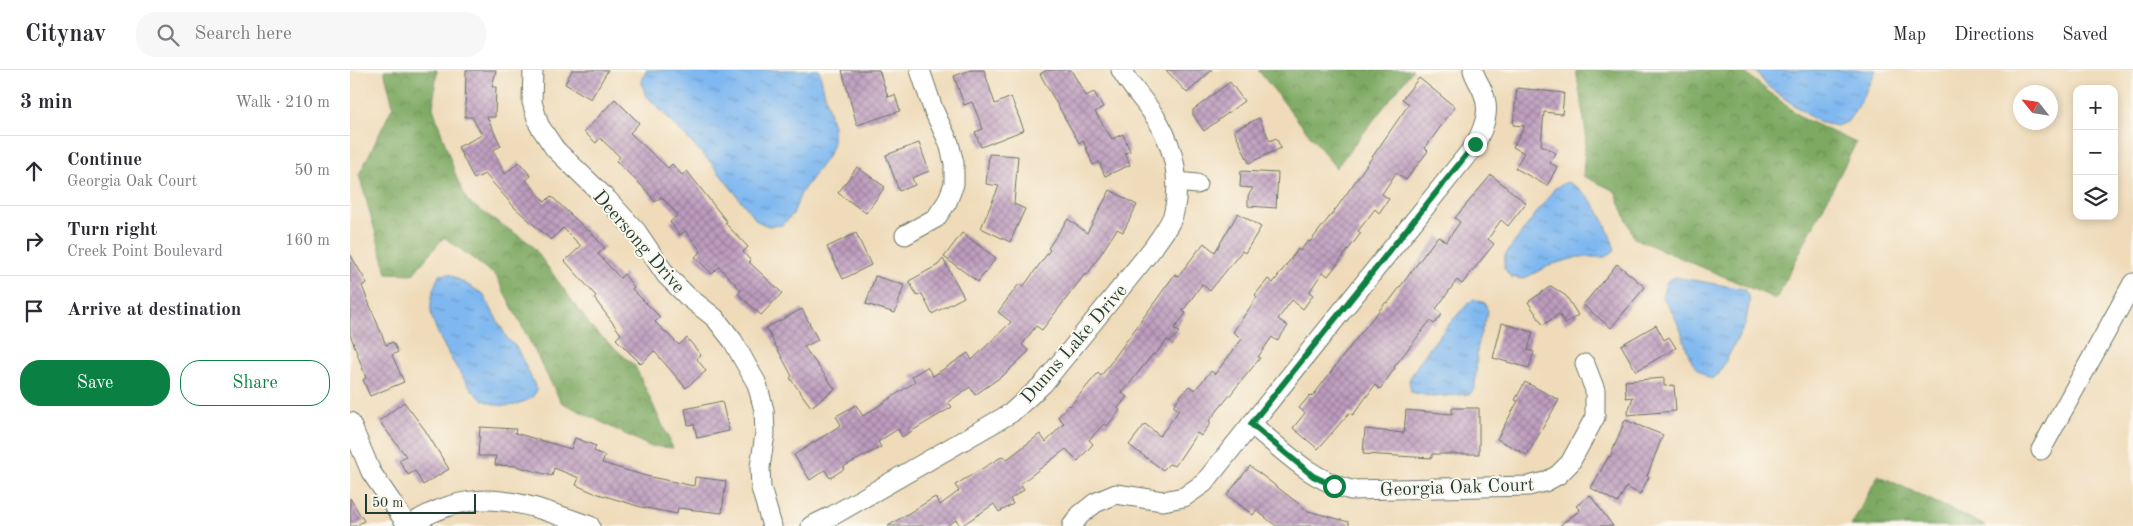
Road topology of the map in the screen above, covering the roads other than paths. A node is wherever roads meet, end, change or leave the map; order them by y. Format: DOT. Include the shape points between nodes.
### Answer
graph roads {
  1 [pos="533,70"];
  2 [pos="920,70"];
  3 [pos="1121,70"];
  4 [pos="1473,70"];
  5 [pos="1177,182"];
  6 [pos="1197,184"];
  7 [pos="905,235"];
  8 [pos="2133,283"];
  9 [pos="1584,364"];
  10 [pos="350,422"];
  11 [pos="1251,424"];
  12 [pos="2041,450"];
  13 [pos="408,526"];
  14 [pos="590,526"];
  15 [pos="772,526"];
  16 [pos="811,526"];
  17 [pos="1072,526"];
  1 -- 15 [label="street, Deersong Drive" via="532,102 539,125 555,149 637,232 666,275 734,341 757,384 764,410 765,434 760,467 761,488"];
  2 -- 7 [label="street" via="932,109 949,143 954,163 954,184 936,218"];
  3 -- 5 [label="street, Dunns Lake Drive" via="1159,123 1172,152"];
  4 -- 11 [label="street" via="1488,109 1484,128 1475,144"];
  5 -- 6 [label="street"];
  5 -- 16 [label="street, Dunns Lake Drive" via="1174,213 1157,242 1027,400"];
  8 -- 12 [label="street"];
  9 -- 11 [label="street, Georgia Oak Court" via="1595,390 1595,417 1570,462 1558,475 1528,486 1351,490 1313,476"];
  10 -- 13 [label="street" via="370,472"];
  11 -- 17 [label="street" via="1204,483 1184,497 1163,501 1116,494 1095,503"];
  13 -- 14 [label="street" via="429,512 458,502 488,499 517,502"];
}
